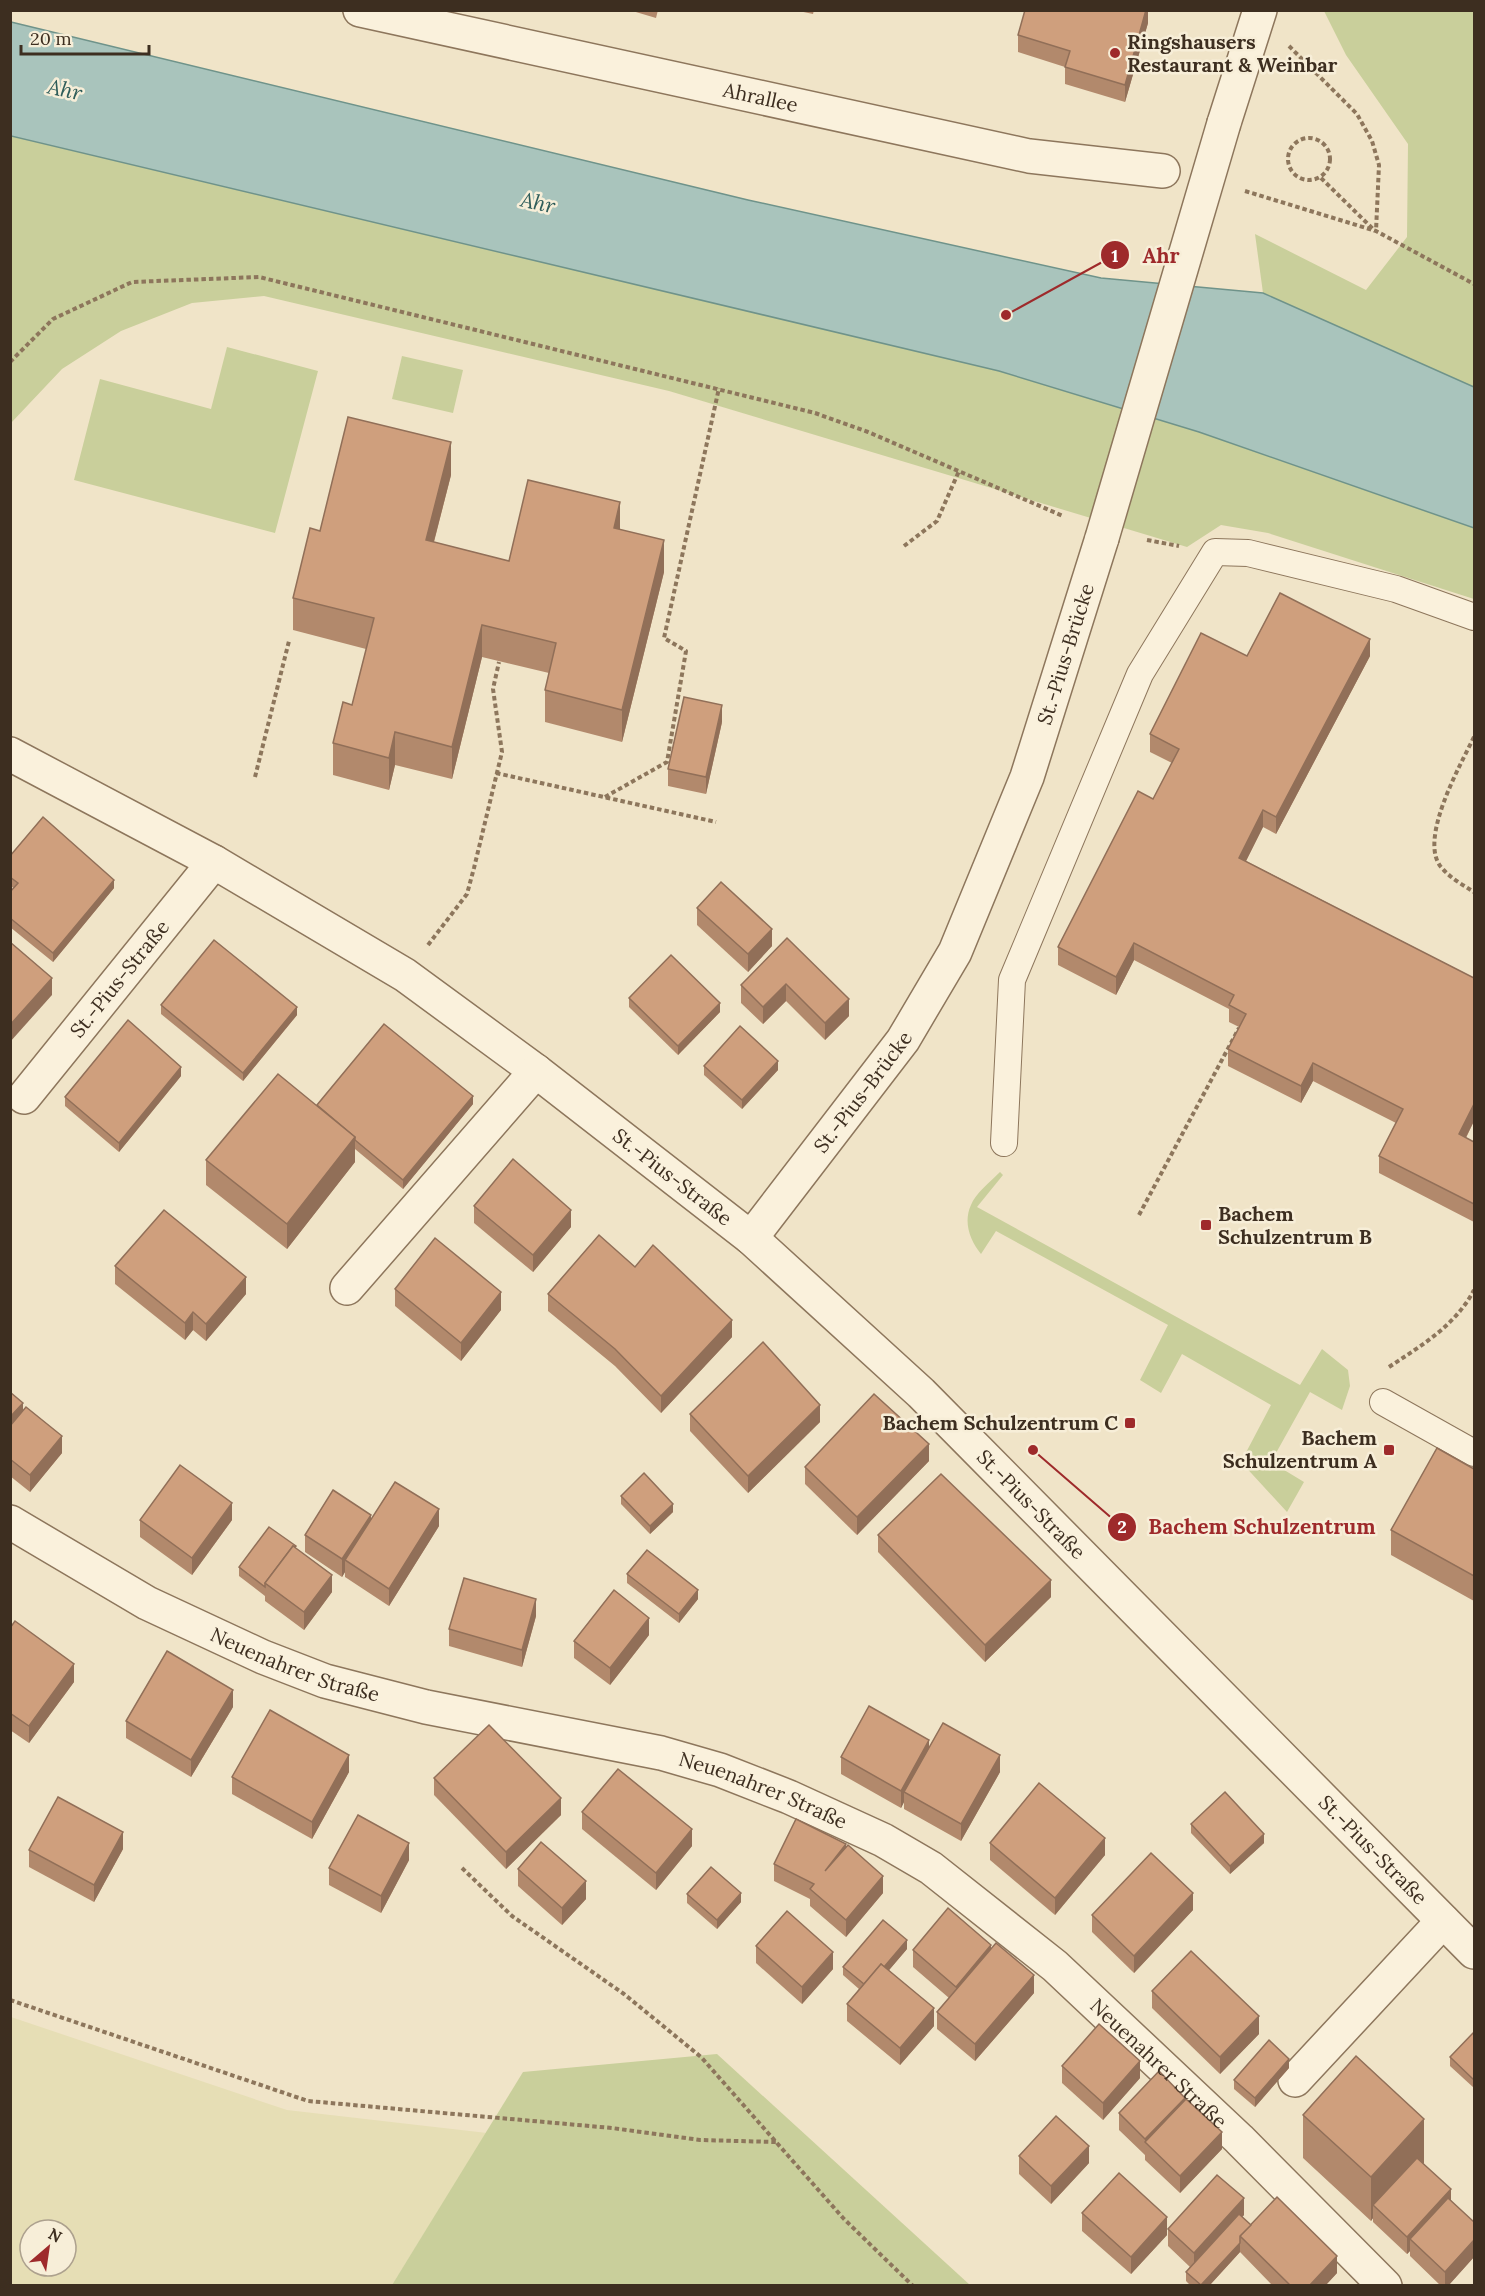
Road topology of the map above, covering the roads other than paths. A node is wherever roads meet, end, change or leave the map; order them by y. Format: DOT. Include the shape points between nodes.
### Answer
graph roads {
  1 [pos="360,10"];
  2 [pos="1258,20"];
  3 [pos="1163,171"];
  4 [pos="1474,616"];
  5 [pos="10,754"];
  6 [pos="214,862"];
  7 [pos="536,1071"];
  8 [pos="24,1097"];
  9 [pos="1004,1143"];
  10 [pos="751,1238"];
  11 [pos="346,1288"];
  12 [pos="1383,1402"];
  13 [pos="1474,1453"];
  14 [pos="10,1522"];
  15 [pos="1443,1921"];
  16 [pos="1474,1952"];
  17 [pos="1295,2080"];
  18 [pos="1385,2286"];
  1 -- 3 [label="street, Ahrallee" via="1029,156"];
  2 -- 10 [label="street, St.-Pius-Brücke, bridge" via="1027,777 955,952 903,1040"];
  4 -- 9 [label="lane" via="1396,589 1248,554 1215,552 1140,674 1012,980"];
  5 -- 6 [label="street, St.-Pius-Straße"];
  6 -- 7 [label="street, St.-Pius-Straße" via="405,975"];
  6 -- 8 [label="street, St.-Pius-Straße"];
  7 -- 10 [label="street, St.-Pius-Straße"];
  7 -- 11 [label="street"];
  10 -- 15 [label="street, St.-Pius-Straße" via="921,1393"];
  12 -- 13 [label="lane"];
  14 -- 18 [label="street, Neuenahrer Straße" via="147,1603 325,1682 426,1707 662,1753 789,1797 883,1840 931,1868 1055,1966 1239,2139"];
  15 -- 16 [label="street, St.-Pius-Straße"];
  15 -- 17 [label="street, St.-Pius-Straße"];
}
